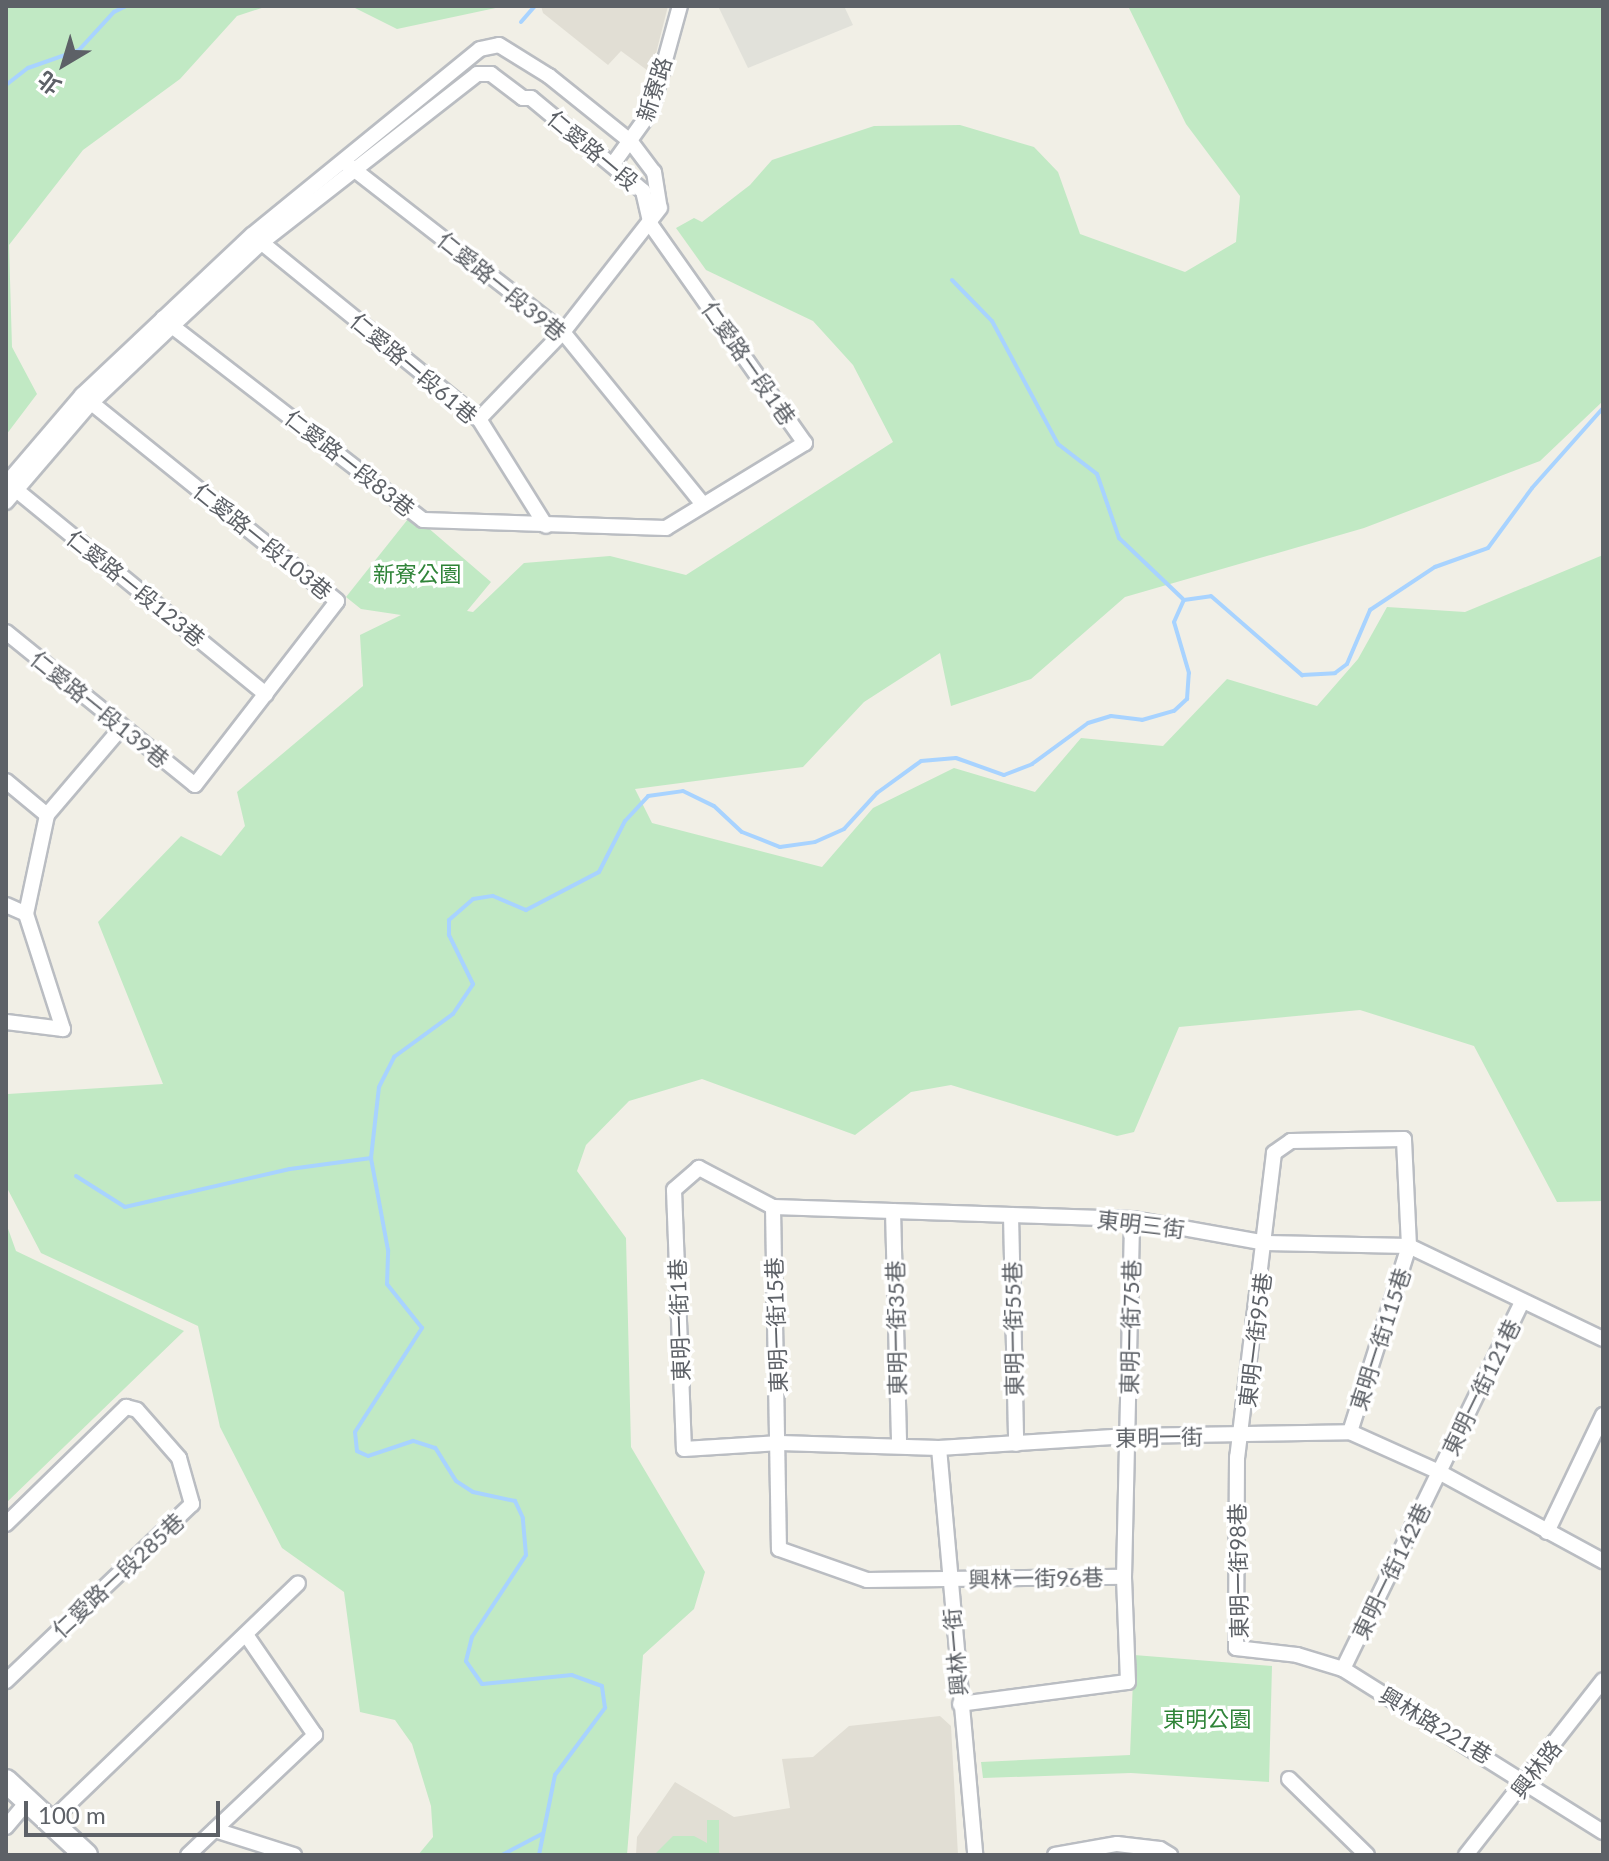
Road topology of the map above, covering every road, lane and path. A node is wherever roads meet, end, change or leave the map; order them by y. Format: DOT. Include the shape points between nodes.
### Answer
graph roads {
  1 [pos="680,6"];
  2 [pos="631,142"];
  3 [pos="613,164"];
  4 [pos="348,165"];
  5 [pos="651,225"];
  6 [pos="257,239"];
  7 [pos="168,322"];
  8 [pos="563,332"];
  9 [pos="86,399"];
  10 [pos="479,419"];
  11 [pos="10,485"];
  12 [pos="6,502"];
  13 [pos="703,504"];
  14 [pos="546,526"];
  15 [pos="6,632"];
  16 [pos="266,694"];
  17 [pos="121,728"];
  18 [pos="6,781"];
  19 [pos="195,785"];
  20 [pos="47,815"];
  21 [pos="6,905"];
  22 [pos="26,914"];
  23 [pos="6,1022"];
  24 [pos="674,1190"];
  25 [pos="773,1207"];
  26 [pos="893,1211"];
  27 [pos="1011,1215"];
  28 [pos="1132,1219"];
  29 [pos="1266,1243"];
  30 [pos="1409,1246"];
  31 [pos="1522,1302"];
  32 [pos="1603,1339"];
  33 [pos="1603,1415"];
  34 [pos="1350,1432"];
  35 [pos="1129,1436"];
  36 [pos="1243,1436"];
  37 [pos="780,1443"];
  38 [pos="1016,1444"];
  39 [pos="899,1445"];
  40 [pos="939,1448"];
  41 [pos="684,1449"];
  42 [pos="1439,1472"];
  43 [pos="6,1524"];
  44 [pos="1547,1532"];
  45 [pos="1603,1561"];
  46 [pos="1124,1577"];
  47 [pos="949,1579"];
  48 [pos="298,1583"];
  49 [pos="247,1636"];
  50 [pos="1343,1669"];
  51 [pos="6,1681"];
  52 [pos="1601,1687"];
  53 [pos="960,1704"];
  54 [pos="1289,1779"];
  55 [pos="1528,1780"];
  56 [pos="6,1781"];
  57 [pos="28,1801"];
  58 [pos="50,1822"];
  59 [pos="6,1827"];
  60 [pos="215,1830"];
  61 [pos="1603,1832"];
  62 [pos="86,1855"];
  63 [pos="188,1855"];
  64 [pos="294,1855"];
  65 [pos="975,1855"];
  66 [pos="1055,1855"];
  67 [pos="1170,1855"];
  68 [pos="1367,1855"];
  69 [pos="1466,1855"];
  1 -- 2 [label="street, 新寮路" via="651,111"];
  2 -- 3 [label="street, 新寮路"];
  2 -- 4 [label="street, 仁愛路一段" via="511,50 489,45"];
  2 -- 5 [label="street, 仁愛路一段" via="654,172 659,189 660,208"];
  3 -- 4 [label="street, 仁愛路一段" via="531,98 484,73 457,84"];
  3 -- 5 [label="street, 仁愛路一段" via="643,191"];
  4 -- 6 [label="street, 仁愛路一段"];
  4 -- 8 [label="street, 仁愛路一段39巷"];
  5 -- 8 [label="street"];
  5 -- 13 [label="street, 仁愛路一段1巷" via="805,443"];
  6 -- 7 [label="street, 仁愛路一段"];
  6 -- 10 [label="street, 仁愛路一段61巷"];
  7 -- 9 [label="street, 仁愛路一段"];
  7 -- 14 [label="street, 仁愛路一段83巷" via="423,520"];
  8 -- 10 [label="street"];
  8 -- 13 [label="street, 仁愛路一段39巷"];
  9 -- 11 [label="street, 仁愛路一段"];
  9 -- 16 [label="street, 仁愛路一段103巷" via="337,601"];
  10 -- 14 [label="street, 仁愛路一段61巷"];
  11 -- 12 [label="street, 仁愛路一段"];
  11 -- 16 [label="street, 仁愛路一段123巷"];
  13 -- 14 [label="street, 仁愛路一段83巷" via="666,528"];
  15 -- 17 [label="street, 仁愛路一段139巷"];
  16 -- 19 [label="street, 仁愛路一段103巷"];
  17 -- 19 [label="street, 仁愛路一段139巷"];
  17 -- 20 [label="street"];
  18 -- 20 [label="street"];
  20 -- 22 [label="street"];
  21 -- 22 [label="street"];
  22 -- 23 [label="street" via="63,1029"];
  24 -- 25 [label="street, 東明三街" via="699,1168"];
  24 -- 41 [label="street, 東明一街1巷"];
  25 -- 26 [label="street, 東明三街"];
  25 -- 37 [label="street, 東明一街15巷"];
  26 -- 27 [label="street, 東明三街"];
  26 -- 39 [label="street, 東明一街35巷"];
  27 -- 28 [label="street, 東明三街"];
  27 -- 38 [label="street, 東明一街55巷"];
  28 -- 29 [label="street, 東明三街"];
  28 -- 35 [label="street, 東明一街75巷"];
  29 -- 30 [label="street, 東明三街"];
  29 -- 30 [label="street, 東明一街95巷" via="1274,1153 1291,1141 1404,1139"];
  29 -- 36 [label="street, 東明一街95巷"];
  30 -- 31 [label="street, 東明三街"];
  30 -- 34 [label="street, 東明一街115巷"];
  31 -- 32 [label="street, 東明三街"];
  31 -- 42 [label="street, 東明一街121巷"];
  33 -- 44 [label="street"];
  34 -- 36 [label="street, 東明一街"];
  34 -- 42 [label="street, 東明一街"];
  35 -- 36 [label="street, 東明一街"];
  35 -- 38 [label="street, 東明一街"];
  35 -- 46 [label="street, 東明一街75巷"];
  36 -- 50 [label="street, 東明一街98巷" via="1237,1457 1236,1648 1297,1655"];
  37 -- 39 [label="street, 東明一街"];
  37 -- 41 [label="street, 東明一街"];
  37 -- 47 [label="street, 東明一街15巷" via="779,1549 867,1580"];
  38 -- 40 [label="street, 東明一街"];
  39 -- 40 [label="street, 東明一街"];
  40 -- 47 [label="street, 興林一街"];
  42 -- 44 [label="street, 東明一街"];
  42 -- 50 [label="street, 東明一街142巷"];
  43 -- 51 [label="street, 仁愛路一段285巷" via="126,1407 137,1410 179,1458 192,1504"];
  44 -- 45 [label="street, 東明一街"];
  46 -- 47 [label="street, 興林一街96巷"];
  46 -- 53 [label="street, 東明一街75巷" via="1128,1682"];
  47 -- 53 [label="street, 興林一街"];
  48 -- 49 [label="street"];
  49 -- 58 [label="street"];
  49 -- 60 [label="street" via="315,1735"];
  50 -- 55 [label="street, 興林路221巷"];
  52 -- 55 [label="street, 興林路"];
  53 -- 65 [label="street, 興林一街"];
  54 -- 68 [label="street"];
  55 -- 61 [label="street, 興林路221巷"];
  55 -- 69 [label="street, 興林路"];
  56 -- 57 [label="main road"];
  57 -- 58 [label="main road"];
  57 -- 59 [label="street"];
  58 -- 62 [label="main road"];
  60 -- 63 [label="street"];
  60 -- 64 [label="street"];
  66 -- 67 [label="street" via="1117,1844"];
}
